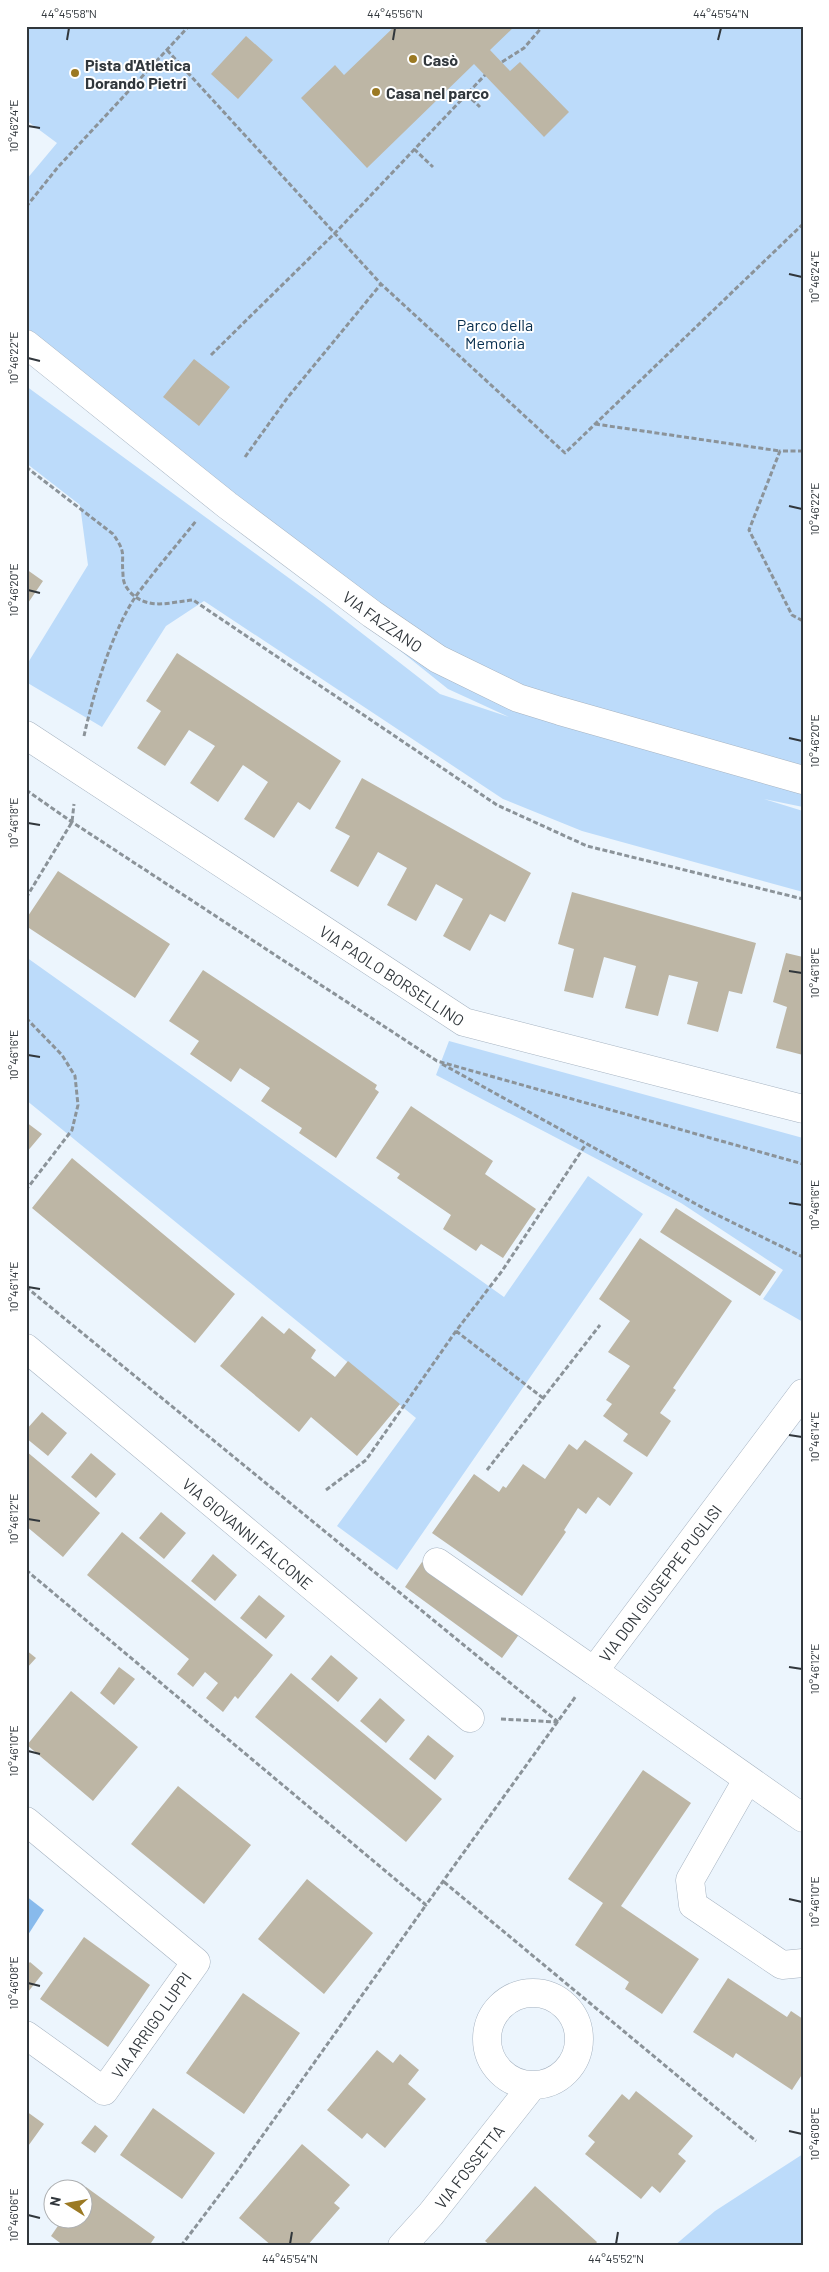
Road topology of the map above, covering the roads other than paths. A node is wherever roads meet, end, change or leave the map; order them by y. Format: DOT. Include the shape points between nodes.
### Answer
graph roads {
  1 [pos="26,344"];
  2 [pos="26,735"];
  3 [pos="803,780"];
  4 [pos="803,1109"];
  5 [pos="26,1348"];
  6 [pos="803,1393"];
  7 [pos="437,1562"];
  8 [pos="594,1671"];
  9 [pos="470,1718"];
  10 [pos="747,1780"];
  11 [pos="803,1818"];
  12 [pos="26,1821"];
  13 [pos="803,1963"];
  14 [pos="26,2035"];
  15 [pos="532,2086"];
  16 [pos="402,2246"];
  1 -- 3 [label="street, VIA FAZZANO" via="227,505 372,614 438,659 518,698 551,709"];
  2 -- 4 [label="street, VIA PAOLO BORSELLINO" via="464,1022"];
  5 -- 9 [label="street, VIA GIOVANNI FALCONE"];
  6 -- 8 [label="street, VIA DON GIUSEPPE PUGLISI"];
  7 -- 8 [label="street"];
  8 -- 10 [label="street, VIA DON GIUSEPPE PUGLISI"];
  10 -- 11 [label="street, VIA DON GIUSEPPE PUGLISI"];
  10 -- 13 [label="street" via="690,1880 692,1905 782,1965"];
  12 -- 14 [label="street, VIA ARRIGO LUPPI" via="196,1962 104,2091"];
  15 -- 16 [label="street, VIA FOSSETTA"];
}
